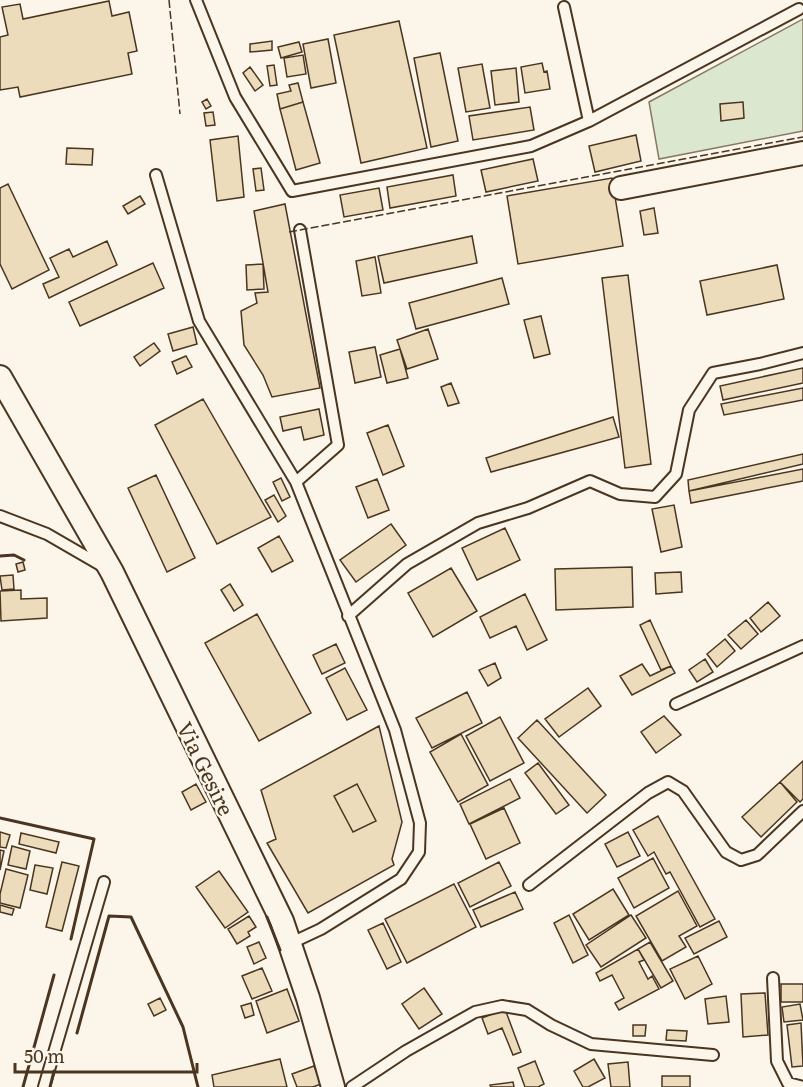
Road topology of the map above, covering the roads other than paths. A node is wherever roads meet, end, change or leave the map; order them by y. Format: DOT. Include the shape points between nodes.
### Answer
graph roads {
  1 [pos="196,0"];
  2 [pos="564,7"];
  3 [pos="799,9"];
  4 [pos="589,121"];
  5 [pos="803,153"];
  6 [pos="156,175"];
  7 [pos="621,188"];
  8 [pos="300,230"];
  9 [pos="803,353"];
  10 [pos="0,377"];
  11 [pos="296,482"];
  12 [pos="0,516"];
  13 [pos="112,572"];
  14 [pos="348,616"];
  15 [pos="803,646"];
  16 [pos="676,705"];
  17 [pos="803,811"];
  18 [pos="104,882"];
  19 [pos="529,885"];
  20 [pos="290,944"];
  21 [pos="773,978"];
  22 [pos="713,1055"];
  23 [pos="44,1087"];
  24 [pos="333,1087"];
  25 [pos="352,1087"];
  26 [pos="802,1087"];
  1 -- 4 [label="lane" via="235,97 292,191 531,146"];
  2 -- 4 [label="lane"];
  3 -- 4 [label="lane"];
  5 -- 7 [label="street"];
  6 -- 11 [label="lane" via="199,321"];
  8 -- 11 [label="lane" via="338,445"];
  9 -- 14 [label="lane" via="713,373 689,410 675,474 655,497 620,494 590,481 528,508 478,523 407,564"];
  10 -- 13 [label="street, Via Gesire"];
  11 -- 14 [label="lane"];
  12 -- 13 [label="lane" via="47,534"];
  13 -- 20 [label="street, Via Gesire"];
  14 -- 20 [label="lane" via="395,730 420,823 419,852 401,879"];
  15 -- 16 [label="lane"];
  17 -- 19 [label="lane" via="757,855 741,860 726,852 683,791 668,782 648,793"];
  18 -- 23 [label="lane"];
  20 -- 24 [label="street, Via Gesire"];
  21 -- 26 [label="lane" via="777,1061 788,1083"];
  22 -- 25 [label="lane" via="591,1044 527,1010 502,1006 475,1012"];
}
